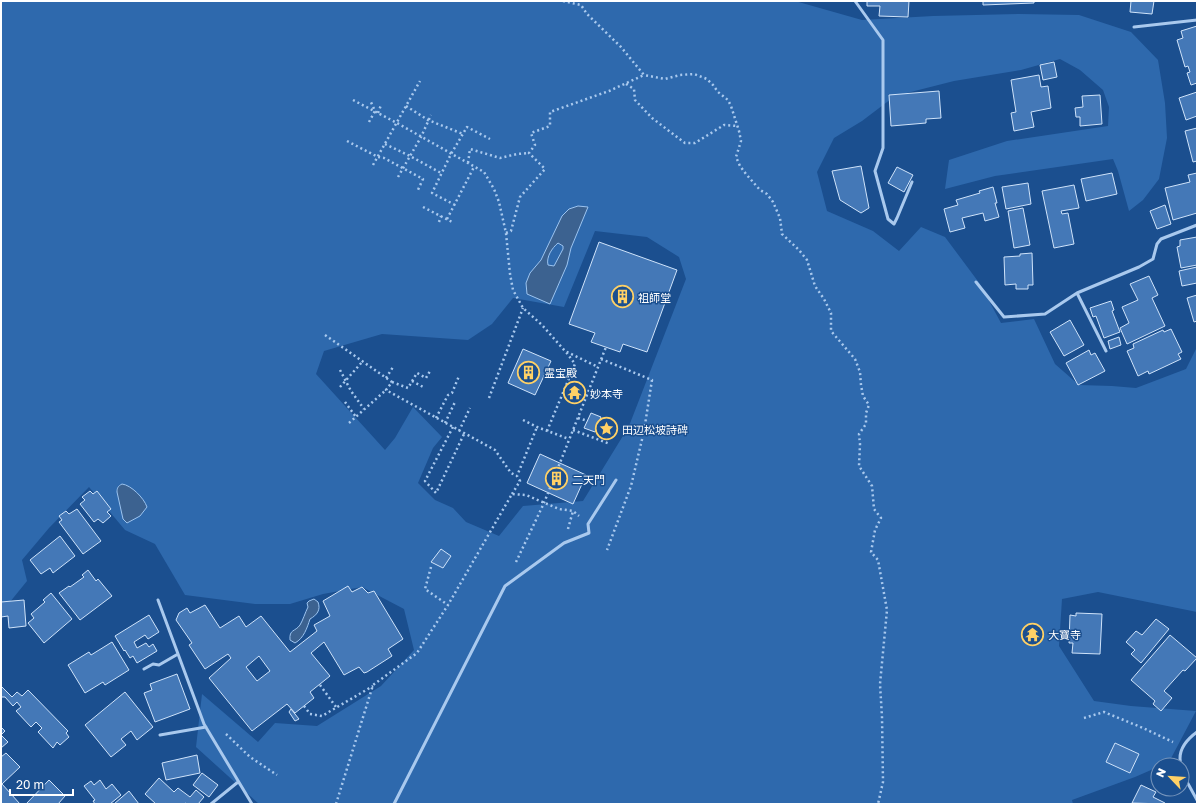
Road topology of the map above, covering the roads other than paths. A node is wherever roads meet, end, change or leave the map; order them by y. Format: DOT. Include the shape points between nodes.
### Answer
graph roads {
  1 [pos="855,1"];
  2 [pos="1197,20"];
  3 [pos="1134,26"];
  4 [pos="912,182"];
  5 [pos="1197,225"];
  6 [pos="976,282"];
  7 [pos="1077,293"];
  8 [pos="1106,351"];
  9 [pos="616,480"];
  10 [pos="158,600"];
  11 [pos="178,654"];
  12 [pos="144,669"];
  13 [pos="206,727"];
  14 [pos="1197,732"];
  15 [pos="160,735"];
  16 [pos="1180,757"];
  17 [pos="238,782"];
  18 [pos="1190,787"];
  19 [pos="1197,800"];
  20 [pos="211,804"];
  21 [pos="252,804"];
  22 [pos="394,804"];
  1 -- 4 [label="lane" via="883,40 883,148 875,172 888,219 894,224"];
  2 -- 3 [label="lane"];
  5 -- 7 [label="lane" via="1161,239 1153,259 1139,267"];
  6 -- 7 [label="lane" via="1004,317 1045,314"];
  7 -- 8 [label="lane"];
  9 -- 22 [label="lane" via="588,524 589,533 564,543 505,586"];
  10 -- 11 [label="lane"];
  11 -- 12 [label="lane" via="159,665 153,664"];
  11 -- 13 [label="lane"];
  13 -- 15 [label="lane"];
  13 -- 17 [label="lane"];
  14 -- 16 [label="lane" via="1182,747"];
  17 -- 20 [label="lane"];
  17 -- 21 [label="lane"];
  18 -- 19 [label="lane"];
}
